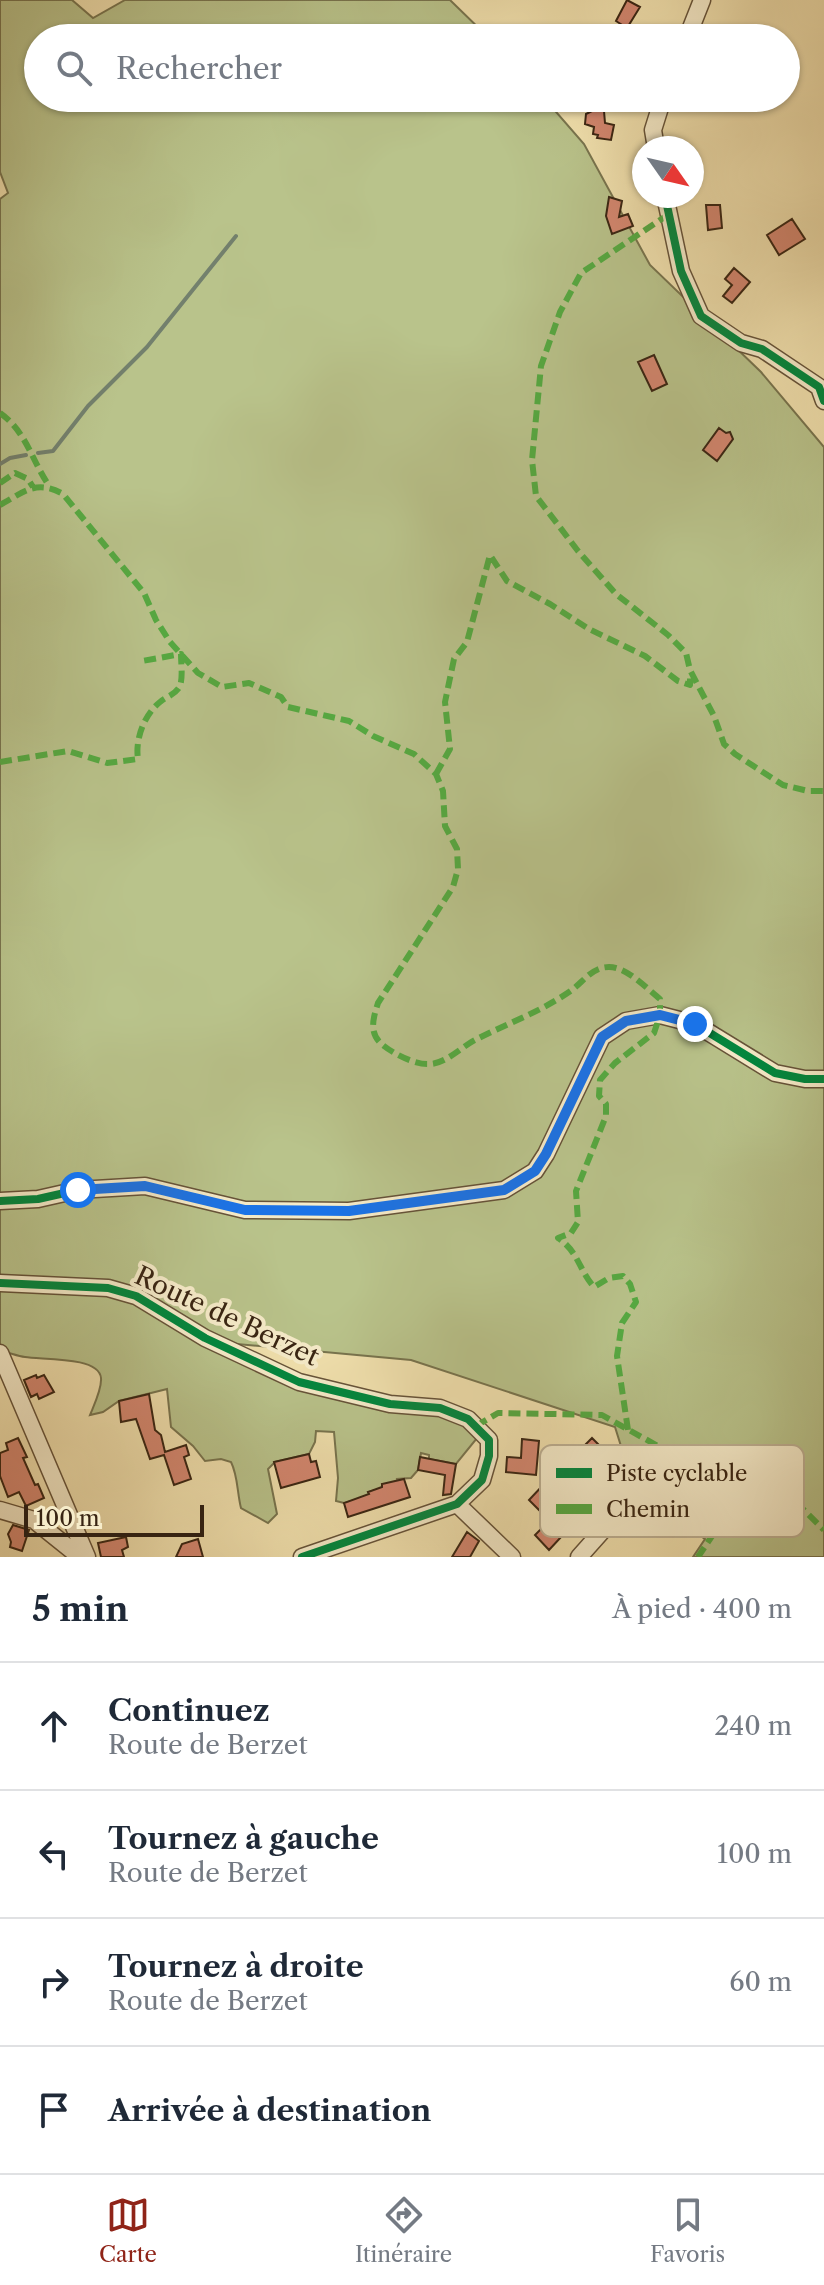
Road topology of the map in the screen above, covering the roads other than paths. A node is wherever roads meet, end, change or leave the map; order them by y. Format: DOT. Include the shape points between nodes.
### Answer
graph roads {
  1 [pos="702,0"];
  2 [pos="693,24"];
  3 [pos="659,112"];
  4 [pos="654,136"];
  5 [pos="668,208"];
  6 [pos="822,389"];
  7 [pos="824,1079"];
  8 [pos="0,1201"];
  9 [pos="0,1283"];
  10 [pos="0,1353"];
  11 [pos="457,1504"];
  12 [pos="0,1510"];
  13 [pos="597,1537"];
  14 [pos="80,1557"];
  15 [pos="87,1557"];
  16 [pos="302,1557"];
  17 [pos="512,1557"];
  18 [pos="579,1557"];
  1 -- 2 [label="street"];
  3 -- 4 [label="street"];
  5 -- 6 [label="street" via="681,271 701,316"];
  7 -- 8 [label="street" via="775,1073 695,1024 660,1015 626,1021 602,1037 546,1154 535,1171 504,1190 349,1211 245,1210 145,1186"];
  9 -- 11 [label="street, Route de Berzet" via="108,1288 136,1296 205,1338 299,1382 390,1404 440,1408 468,1419 489,1440 489,1456 482,1480"];
  10 -- 15 [label="street"];
  11 -- 16 [label="street"];
  11 -- 17 [label="street"];
  12 -- 14 [label="street" via="34,1520"];
  13 -- 18 [label="street"];
}
